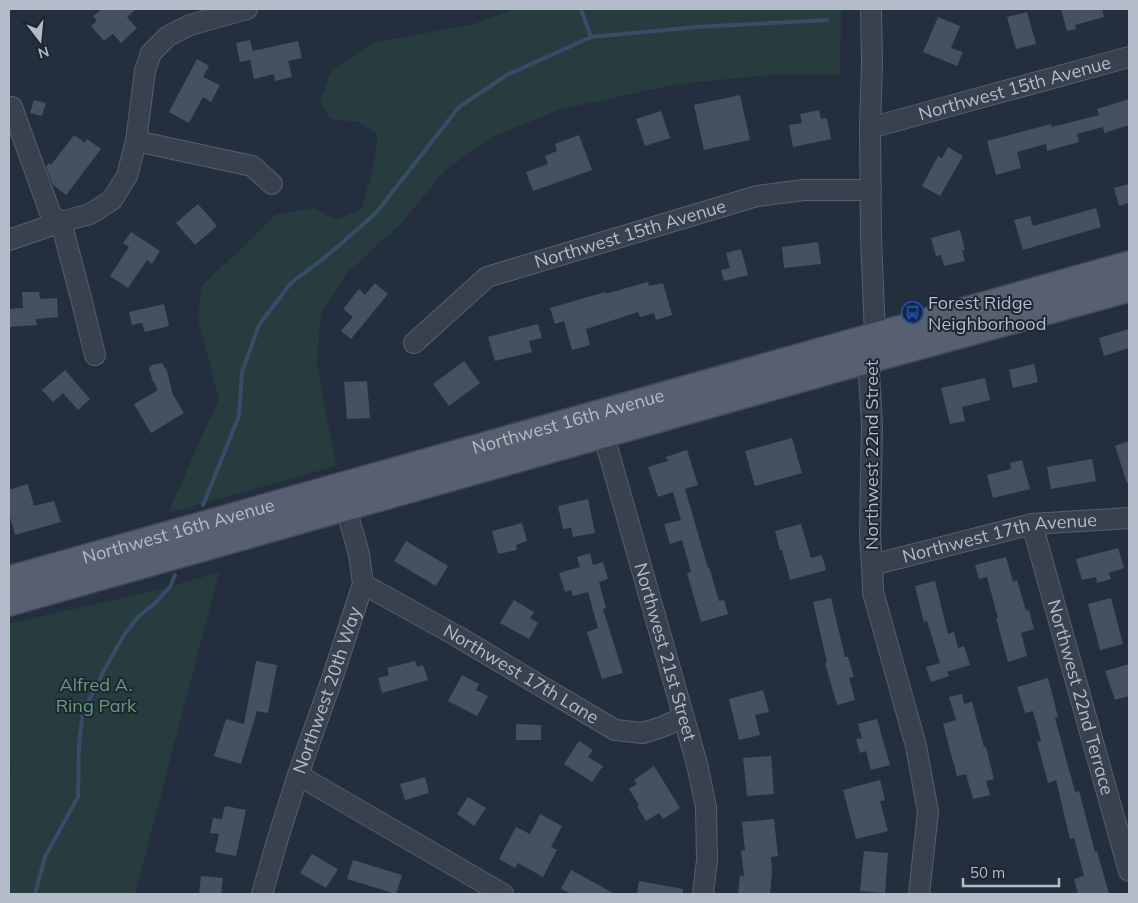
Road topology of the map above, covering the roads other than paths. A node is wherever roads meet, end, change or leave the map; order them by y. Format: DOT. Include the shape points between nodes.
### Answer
graph roads {
  1 [pos="247,9"];
  2 [pos="871,9"];
  3 [pos="1129,57"];
  4 [pos="12,107"];
  5 [pos="870,128"];
  6 [pos="136,140"];
  7 [pos="272,184"];
  8 [pos="871,190"];
  9 [pos="61,222"];
  10 [pos="9,240"];
  11 [pos="1128,273"];
  12 [pos="875,335"];
  13 [pos="414,343"];
  14 [pos="95,355"];
  15 [pos="871,359"];
  16 [pos="601,424"];
  17 [pos="343,496"];
  18 [pos="1129,518"];
  19 [pos="1032,524"];
  20 [pos="137,542"];
  21 [pos="144,566"];
  22 [pos="872,566"];
  23 [pos="9,579"];
  24 [pos="363,584"];
  25 [pos="9,603"];
  26 [pos="684,717"];
  27 [pos="298,775"];
  28 [pos="1129,870"];
  29 [pos="262,894"];
  30 [pos="503,894"];
  31 [pos="703,894"];
  32 [pos="919,894"];
  1 -- 6 [label="street" via="190,25 168,36 152,54 145,72"];
  2 -- 5 [label="street, Northwest 22nd Street"];
  3 -- 5 [label="street, Northwest 15th Avenue"];
  4 -- 9 [label="street" via="51,215"];
  5 -- 8 [label="street, Northwest 22nd Street"];
  6 -- 7 [label="street" via="252,166"];
  6 -- 9 [label="street" via="127,176 112,200 90,214"];
  8 -- 12 [label="street, Northwest 22nd Street"];
  8 -- 13 [label="street, Northwest 15th Avenue" via="804,190 757,196 487,277"];
  9 -- 10 [label="street"];
  9 -- 14 [label="street"];
  11 -- 12 [label="main road, Northwest 16th Avenue"];
  11 -- 15 [label="main road, Northwest 16th Avenue"];
  12 -- 15 [label="street, Northwest 22nd Street"];
  12 -- 16 [label="main road, Northwest 16th Avenue"];
  15 -- 16 [label="main road, Northwest 16th Avenue"];
  15 -- 22 [label="street, Northwest 22nd Street"];
  16 -- 17 [label="main road, Northwest 16th Avenue"];
  16 -- 26 [label="street, Northwest 21st Street"];
  17 -- 20 [label="main road, Northwest 16th Avenue"];
  17 -- 21 [label="main road, Northwest 16th Avenue"];
  17 -- 24 [label="street, Northwest 20th Way" via="359,554"];
  18 -- 19 [label="street, Northwest 17th Avenue"];
  19 -- 22 [label="street, Northwest 17th Avenue"];
  19 -- 28 [label="street, Northwest 22nd Terrace"];
  20 -- 21 [label="main road"];
  20 -- 23 [label="main road, Northwest 16th Avenue"];
  21 -- 25 [label="main road, Northwest 16th Avenue"];
  22 -- 32 [label="street, Northwest 22nd Street" via="873,592 916,746 928,812"];
  24 -- 26 [label="street, Northwest 17th Lane" via="615,730 643,733"];
  24 -- 27 [label="street, Northwest 20th Way"];
  26 -- 31 [label="street, Northwest 21st Street" via="706,807 707,860"];
  27 -- 29 [label="street, Northwest 20th Way"];
  27 -- 30 [label="street"];
}
